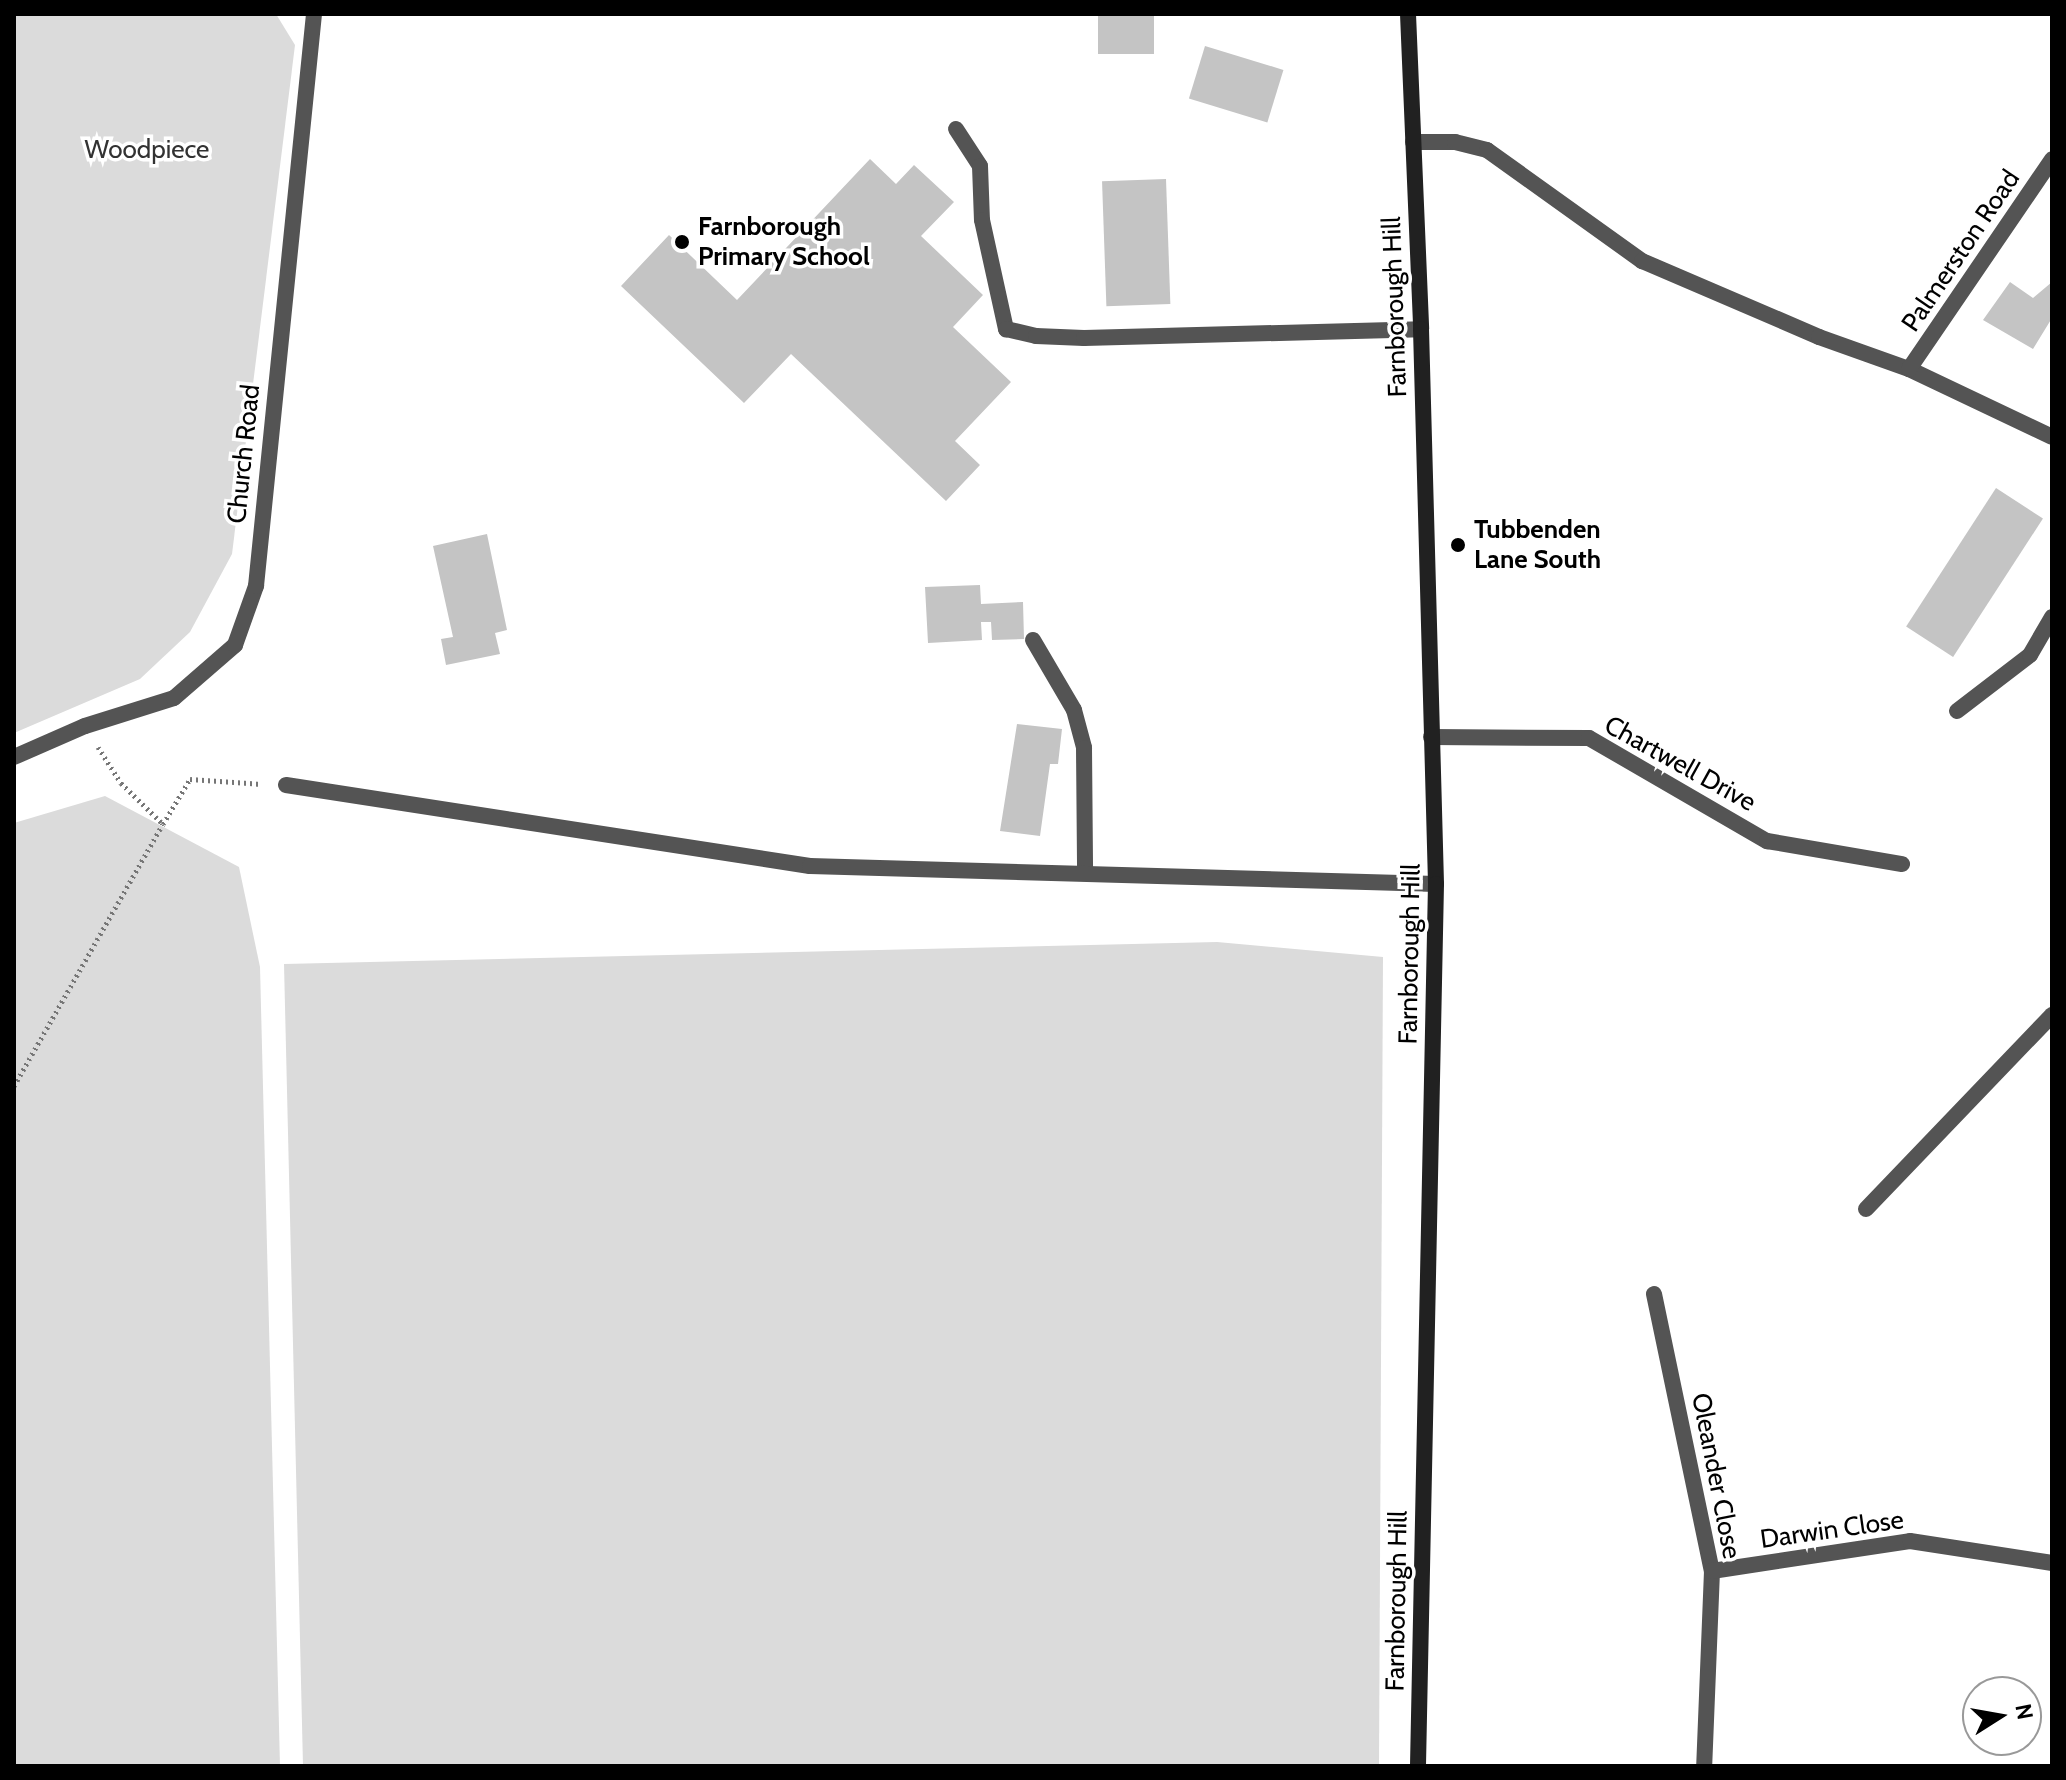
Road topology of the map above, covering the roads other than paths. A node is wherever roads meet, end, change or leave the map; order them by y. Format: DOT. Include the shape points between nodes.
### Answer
graph roads {
  1 [pos="314,14"];
  2 [pos="1408,14"];
  3 [pos="956,129"];
  4 [pos="1413,142"];
  5 [pos="2052,159"];
  6 [pos="1421,329"];
  7 [pos="1909,369"];
  8 [pos="2052,437"];
  9 [pos="2052,617"];
  10 [pos="1033,640"];
  11 [pos="1957,711"];
  12 [pos="1431,737"];
  13 [pos="14,757"];
  14 [pos="286,785"];
  15 [pos="1902,864"];
  16 [pos="1085,872"];
  17 [pos="1436,884"];
  18 [pos="2052,1015"];
  19 [pos="1866,1209"];
  20 [pos="1654,1294"];
  21 [pos="2052,1563"];
  22 [pos="1712,1571"];
  23 [pos="1418,1766"];
  24 [pos="1704,1766"];
  1 -- 13 [label="street, Church Road" via="256,586 235,645 174,698 85,726"];
  2 -- 4 [label="main road, Farnborough Hill"];
  3 -- 6 [label="street" via="980,166 982,220 1006,329 1084,338"];
  4 -- 6 [label="main road, Farnborough Hill"];
  4 -- 7 [label="street" via="1455,142 1487,150 1642,261 1819,337"];
  5 -- 7 [label="street, Palmerston Road"];
  6 -- 12 [label="main road, Farnborough Hill"];
  7 -- 8 [label="street"];
  9 -- 11 [label="street" via="2030,655"];
  10 -- 16 [label="street" via="1074,710 1084,748"];
  12 -- 15 [label="street, Chartwell Drive" via="1589,738 1767,841"];
  12 -- 17 [label="main road, Farnborough Hill"];
  14 -- 16 [label="street" via="810,866"];
  16 -- 17 [label="street"];
  17 -- 23 [label="main road, Farnborough Hill"];
  18 -- 19 [label="street"];
  20 -- 22 [label="street, Oleander Close"];
  21 -- 22 [label="street, Darwin Close" via="1910,1541"];
  22 -- 24 [label="street, Oleander Close"];
}
